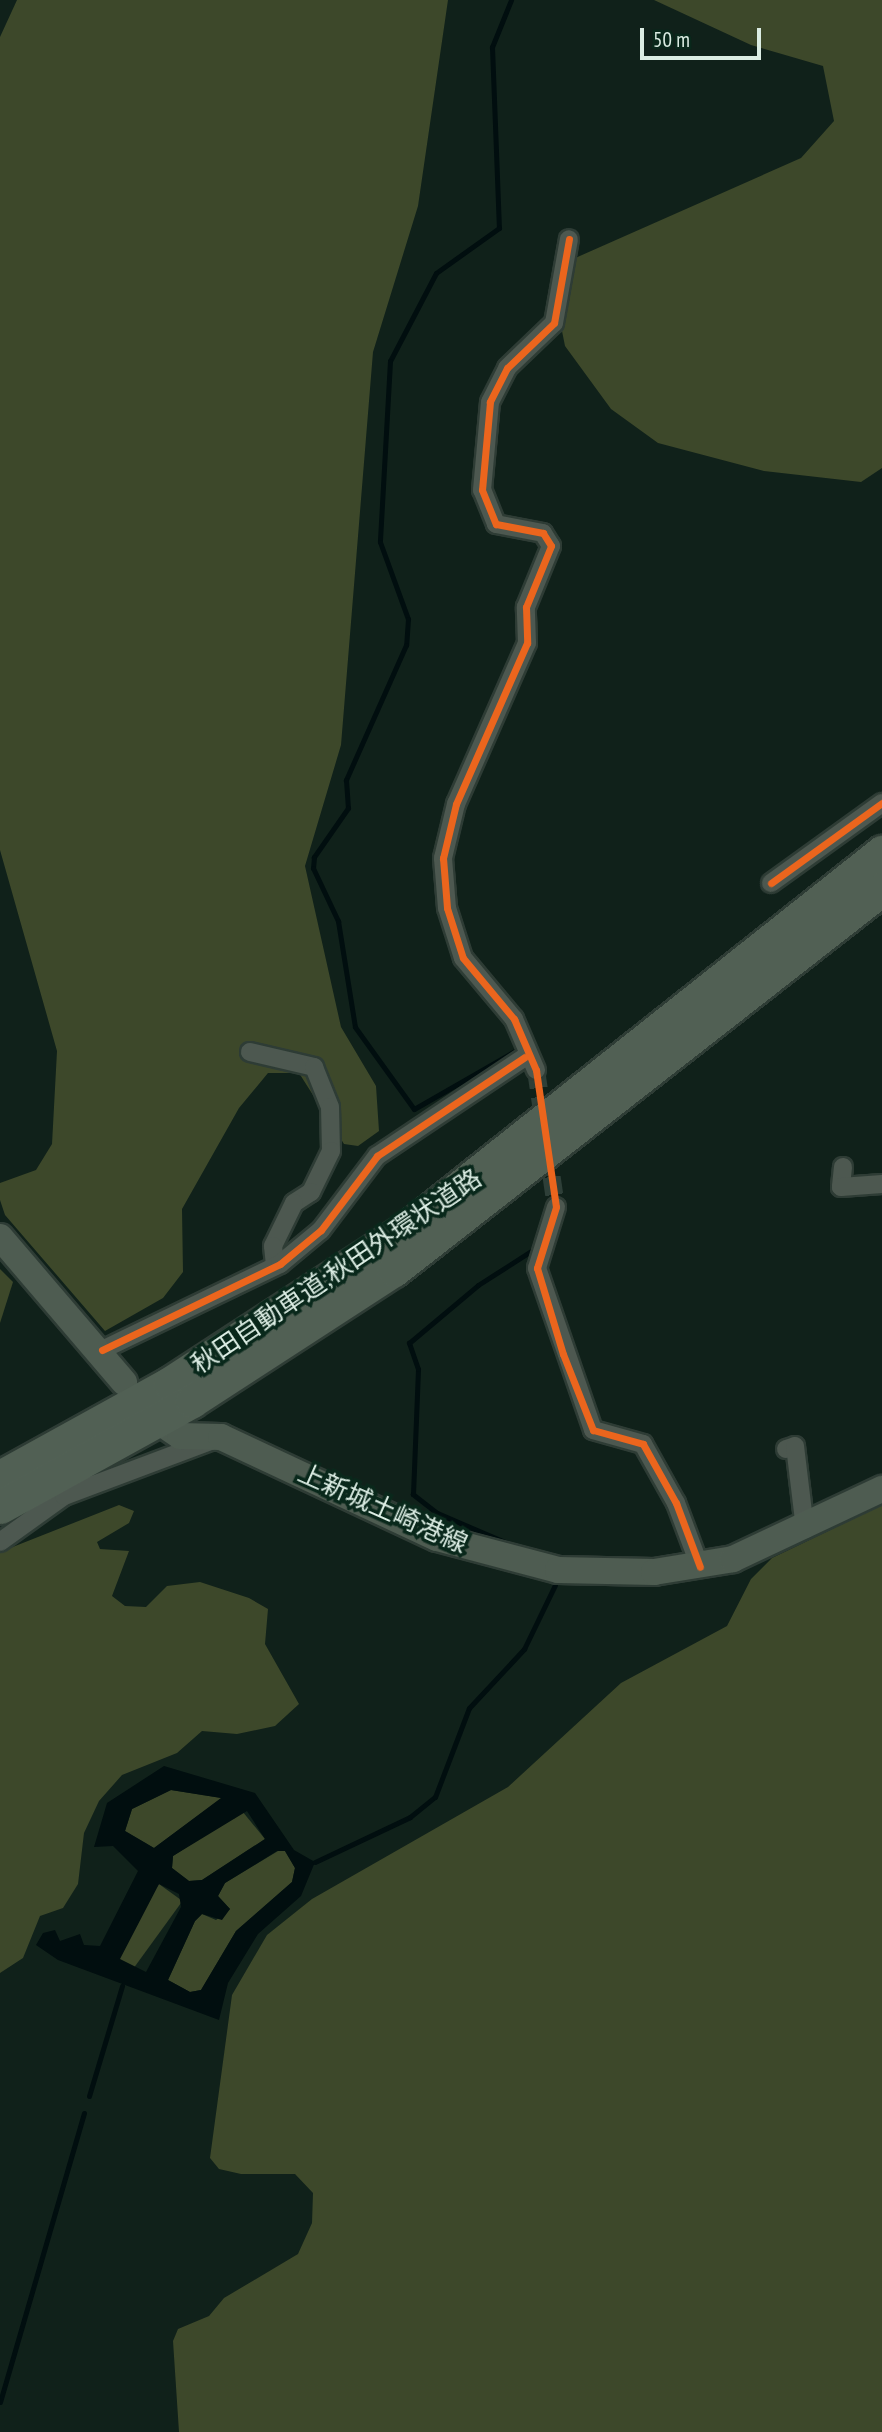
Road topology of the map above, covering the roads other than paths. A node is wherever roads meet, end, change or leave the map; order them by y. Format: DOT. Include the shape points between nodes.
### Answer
graph roads {
  1 [pos="569,239"];
  2 [pos="882,803"];
  3 [pos="882,852"];
  4 [pos="771,883"];
  5 [pos="882,889"];
  6 [pos="250,1052"];
  7 [pos="843,1167"];
  8 [pos="882,1184"];
  9 [pos="556,1207"];
  10 [pos="0,1237"];
  11 [pos="275,1266"];
  12 [pos="102,1350"];
  13 [pos="124,1382"];
  14 [pos="167,1427"];
  15 [pos="221,1437"];
  16 [pos="786,1449"];
  17 [pos="0,1477"];
  18 [pos="882,1489"];
  19 [pos="0,1507"];
  20 [pos="805,1529"];
  21 [pos="0,1542"];
  22 [pos="700,1567"];
  1 -- 11 [label="street" via="554,323 507,368 490,402 482,490 496,524 543,533 551,546 526,607 527,643 456,804 443,858 447,908 463,958 514,1019 530,1064 377,1156 321,1230"];
  2 -- 4 [label="street"];
  3 -- 17 [label="highway, 秋田自動車道;秋田外環状道路" via="405,1230 170,1383"];
  5 -- 19 [label="highway, 秋田自動車道;秋田外環状道路" via="394,1269 192,1402"];
  6 -- 11 [label="street" via="314,1067 330,1107 331,1151 311,1192 294,1203 273,1246"];
  7 -- 8 [label="street" via="841,1187"];
  9 -- 22 [label="street" via="537,1268 593,1430 643,1444 676,1503"];
  10 -- 12 [label="main road"];
  11 -- 12 [label="street"];
  12 -- 13 [label="main road"];
  14 -- 15 [label="main road, 上新城土崎港線" via="190,1437"];
  15 -- 21 [label="street" via="64,1496"];
  15 -- 22 [label="main road, 上新城土崎港線" via="437,1538 516,1563 598,1573"];
  16 -- 20 [label="street" via="795,1446"];
  18 -- 20 [label="main road, 上新城土崎港線"];
  20 -- 22 [label="main road, 上新城土崎港線" via="765,1549"];
}
